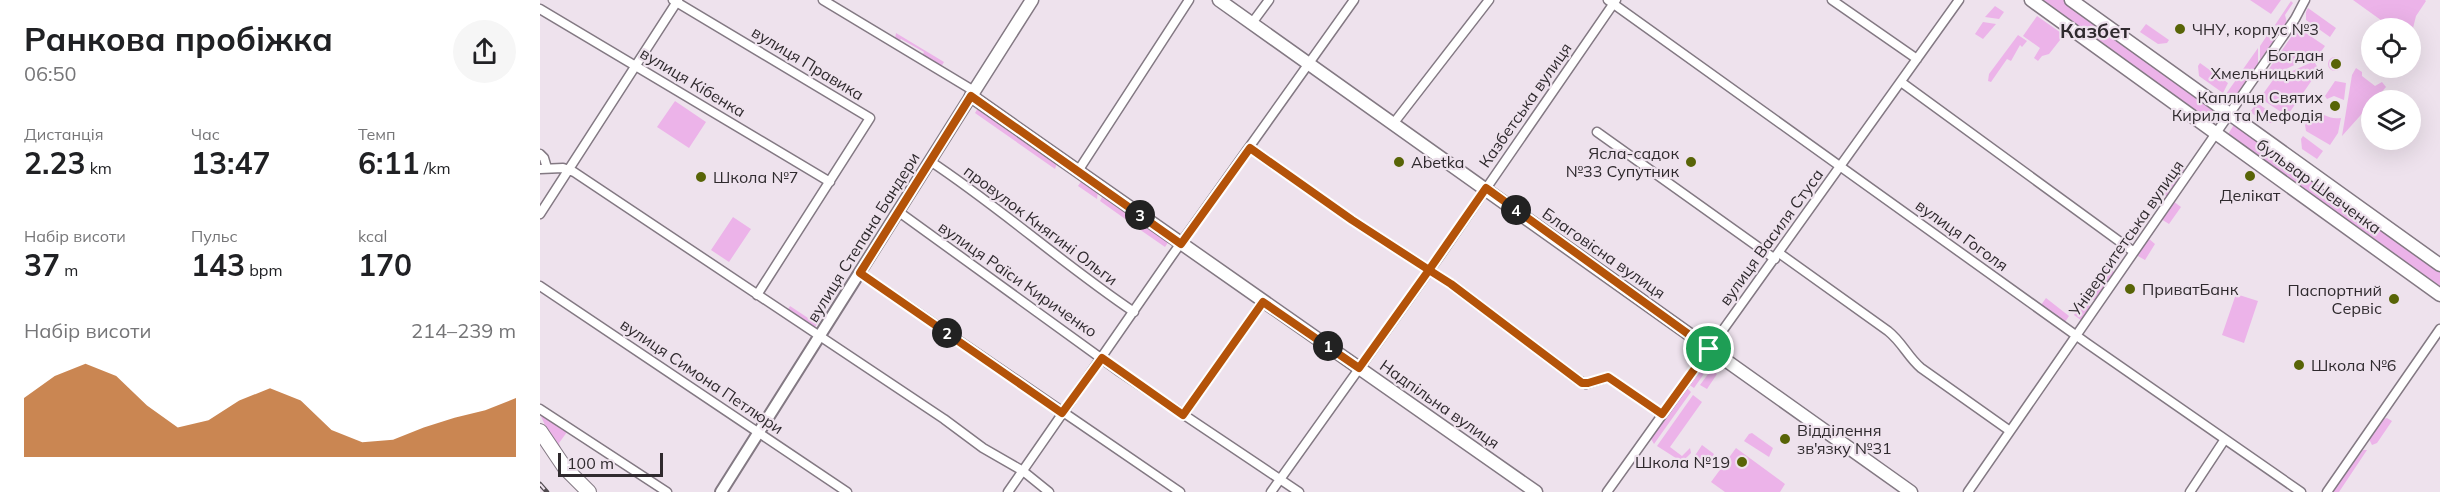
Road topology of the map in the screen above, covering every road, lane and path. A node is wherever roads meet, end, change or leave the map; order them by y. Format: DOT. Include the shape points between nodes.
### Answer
graph roads {
  1 [pos="823,0"];
  2 [pos="1032,0"];
  3 [pos="1189,0"];
  4 [pos="1219,0"];
  5 [pos="1269,0"];
  6 [pos="1354,0"];
  7 [pos="1489,0"];
  8 [pos="1832,0"];
  9 [pos="1959,0"];
  10 [pos="2031,0"];
  11 [pos="2071,0"];
  12 [pos="2305,0"];
  13 [pos="676,1"];
  14 [pos="1613,1"];
  15 [pos="540,9"];
  16 [pos="1252,23"];
  17 [pos="1917,58"];
  18 [pos="1309,64"];
  19 [pos="635,66"];
  20 [pos="1901,82"];
  21 [pos="973,94"];
  22 [pos="2230,113"];
  23 [pos="1393,124"];
  24 [pos="1597,132"];
  25 [pos="2216,133"];
  26 [pos="1250,148"];
  27 [pos="540,154"];
  28 [pos="930,161"];
  29 [pos="1841,167"];
  30 [pos="543,169"];
  31 [pos="569,169"];
  32 [pos="1078,171"];
  33 [pos="830,182"];
  34 [pos="1486,188"];
  35 [pos="899,212"];
  36 [pos="540,214"];
  37 [pos="1181,244"];
  38 [pos="2134,252"];
  39 [pos="1777,256"];
  40 [pos="2440,265"];
  41 [pos="1429,270"];
  42 [pos="860,273"];
  43 [pos="540,286"];
  44 [pos="757,295"];
  45 [pos="2440,295"];
  46 [pos="1263,302"];
  47 [pos="1134,312"];
  48 [pos="2440,329"];
  49 [pos="2076,335"];
  50 [pos="820,337"];
  51 [pos="1709,349"];
  52 [pos="1102,358"];
  53 [pos="1359,368"];
  54 [pos="540,409"];
  55 [pos="1062,413"];
  56 [pos="1662,414"];
  57 [pos="1183,415"];
  58 [pos="540,431"];
  59 [pos="2010,431"];
  60 [pos="759,432"];
  61 [pos="2225,439"];
  62 [pos="1023,471"];
  63 [pos="1280,479"];
  64 [pos="589,492"];
  65 [pos="666,492"];
  66 [pos="721,492"];
  67 [pos="847,492"];
  68 [pos="1008,492"];
  69 [pos="1049,492"];
  70 [pos="1180,492"];
  71 [pos="1271,492"];
  72 [pos="1299,492"];
  73 [pos="1536,492"];
  74 [pos="1608,492"];
  75 [pos="1911,492"];
  76 [pos="1968,492"];
  77 [pos="2190,492"];
  78 [pos="2301,492"];
  79 [pos="2327,492"];
  1 -- 21 [label="street, Надпільна вулиця"];
  2 -- 21 [label="main road, вулиця Степана Бандери"];
  3 -- 32 [label="street"];
  4 -- 16 [label="main road, Благовісна вулиця"];
  5 -- 16 [label="street"];
  6 -- 18 [label="street"];
  7 -- 23 [label="street"];
  8 -- 17 [label="street"];
  9 -- 17 [label="street, вулиця Василя Стуса"];
  10 -- 25 [label="main road, бульвар Шевченка"];
  11 -- 22 [label="main road, бульвар Шевченка"];
  12 -- 22 [label="street, Університетська вулиця"];
  13 -- 19 [label="street"];
  13 -- 33 [label="street, вулиця Правика" via="870,118"];
  14 -- 29 [label="street, вулиця Гоголя"];
  14 -- 34 [label="street, Казбетська вулиця"];
  15 -- 19 [label="street, вулиця Кібенка"];
  16 -- 18 [label="main road, Благовісна вулиця"];
  17 -- 20 [label="street, вулиця Василя Стуса"];
  18 -- 23 [label="main road, Благовісна вулиця"];
  18 -- 26 [label="street"];
  19 -- 31 [label="street"];
  19 -- 33 [label="street, вулиця Кібенка"];
  20 -- 29 [label="street, вулиця Василя Стуса"];
  20 -- 38 [label="street"];
  21 -- 28 [label="street, вулиця Степана Бандери"];
  21 -- 32 [label="main road, Надпільна вулиця"];
  22 -- 25 [label="street, Університетська вулиця"];
  22 -- 40 [label="main road, бульвар Шевченка"];
  23 -- 34 [label="main road, Благовісна вулиця"];
  24 -- 39 [label="street"];
  25 -- 38 [label="street, Університетська вулиця"];
  25 -- 45 [label="main road, бульвар Шевченка"];
  26 -- 37 [label="street"];
  26 -- 41 [label="street"];
  27 -- 30 [label="street" via="545,160"];
  28 -- 35 [label="street, вулиця Степана Бандери"];
  28 -- 47 [label="street, провулок Княгині Ольги"];
  29 -- 39 [label="street, вулиця Василя Стуса"];
  29 -- 49 [label="street, вулиця Гоголя"];
  30 -- 31 [label="street"];
  31 -- 36 [label="street"];
  31 -- 44 [label="street"];
  32 -- 37 [label="main road, Надпільна вулиця"];
  33 -- 44 [label="street, вулиця Правика"];
  34 -- 41 [label="street, Казбетська вулиця"];
  34 -- 51 [label="main road, Благовісна вулиця"];
  35 -- 42 [label="street, вулиця Степана Бандери"];
  35 -- 52 [label="street, вулиця Раїси Кириченко"];
  37 -- 46 [label="main road, Надпільна вулиця"];
  37 -- 47 [label="street"];
  38 -- 49 [label="street, Університетська вулиця"];
  39 -- 51 [label="street, вулиця Василя Стуса"];
  39 -- 59 [label="street" via="1888,331 1921,368"];
  41 -- 53 [label="street, Казбетська вулиця"];
  41 -- 56 [label="street" via="1582,383 1608,377"];
  42 -- 50 [label="street, вулиця Степана Бандери"];
  42 -- 55 [label="street"];
  43 -- 60 [label="street, вулиця Симона Петлюри"];
  44 -- 50 [label="street"];
  46 -- 53 [label="main road, Надпільна вулиця"];
  46 -- 57 [label="street"];
  47 -- 52 [label="street"];
  48 -- 79 [label="street"];
  49 -- 59 [label="street, Університетська вулиця"];
  49 -- 61 [label="street, вулиця Гоголя"];
  50 -- 60 [label="street, вулиця Степана Бандери"];
  50 -- 62 [label="street"];
  51 -- 56 [label="street, вулиця Василя Стуса"];
  51 -- 75 [label="main road, Благовісна вулиця"];
  52 -- 55 [label="street"];
  52 -- 57 [label="street, вулиця Раїси Кириченко"];
  53 -- 63 [label="street, Казбетська вулиця"];
  53 -- 73 [label="main road, Надпільна вулиця"];
  54 -- 65 [label="street"];
  55 -- 62 [label="street"];
  55 -- 70 [label="street"];
  56 -- 74 [label="street, вулиця Василя Стуса"];
  57 -- 63 [label="street, вулиця Раїси Кириченко"];
  58 -- 64 [label="main road" via="565,468"];
  59 -- 76 [label="street, Університетська вулиця"];
  60 -- 66 [label="street, вулиця Степана Бандери"];
  60 -- 67 [label="street, вулиця Симона Петлюри"];
  61 -- 77 [label="street"];
  61 -- 78 [label="street, вулиця Гоголя"];
  62 -- 68 [label="street"];
  62 -- 69 [label="street"];
  63 -- 71 [label="street, Казбетська вулиця"];
  63 -- 72 [label="street, вулиця Раїси Кириченко"];
}
